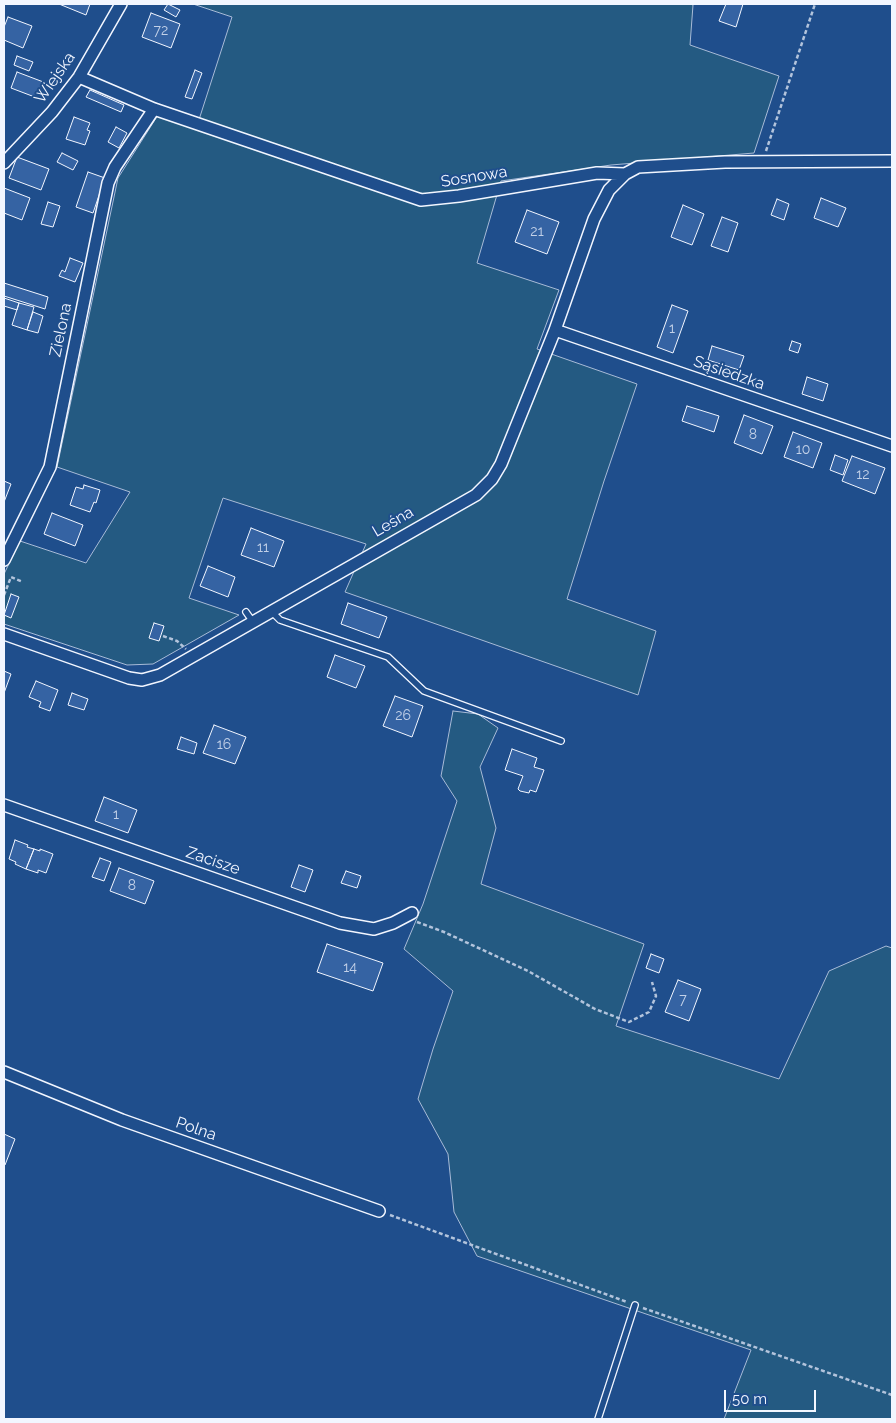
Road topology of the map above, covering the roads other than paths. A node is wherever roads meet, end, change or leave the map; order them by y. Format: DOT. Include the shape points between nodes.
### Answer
graph roads {
  1 [pos="121,4"];
  2 [pos="79,77"];
  3 [pos="154,109"];
  4 [pos="892,161"];
  5 [pos="4,163"];
  6 [pos="626,174"];
  7 [pos="555,330"];
  8 [pos="892,446"];
  9 [pos="4,560"];
  10 [pos="246,612"];
  11 [pos="272,612"];
  12 [pos="253,623"];
  13 [pos="4,634"];
  14 [pos="561,741"];
  15 [pos="4,805"];
  16 [pos="408,915"];
  17 [pos="4,1072"];
  18 [pos="379,1212"];
  19 [pos="635,1305"];
  20 [pos="598,1419"];
  1 -- 2 [label="street, Wiejska"];
  2 -- 3 [label="street, Sosnowa"];
  2 -- 5 [label="street, Wiejska" via="52,112"];
  3 -- 6 [label="street, Sosnowa" via="421,200 597,173"];
  3 -- 9 [label="street, Zielona" via="115,167 108,183 50,467"];
  4 -- 6 [label="street, Sosnowa" via="725,162 638,167"];
  6 -- 7 [label="street, Leśna" via="609,190 594,218"];
  7 -- 8 [label="street, Sąsiedzka"];
  7 -- 11 [label="street, Leśna" via="501,464 476,495"];
  10 -- 12 [label="lane"];
  11 -- 12 [label="street, Leśna"];
  11 -- 14 [label="lane" via="280,620 388,657 424,691"];
  12 -- 13 [label="street, Leśna" via="160,675 142,680"];
  15 -- 16 [label="street, Zacisze" via="340,923 374,929 394,924"];
  17 -- 18 [label="street, Polna" via="122,1120"];
  19 -- 20 [label="lane"];
}
